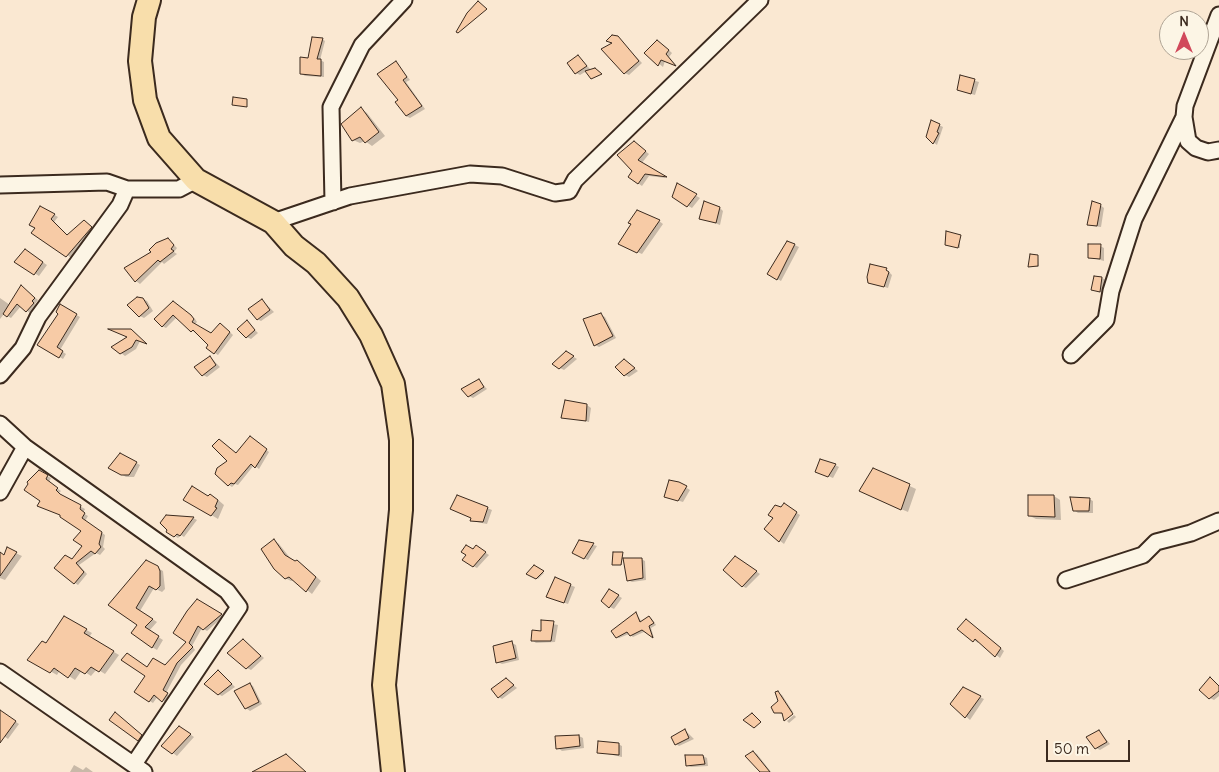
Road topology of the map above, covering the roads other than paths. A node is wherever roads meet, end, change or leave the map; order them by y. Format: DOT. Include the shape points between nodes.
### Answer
graph roads {
  1 [pos="149,0"];
  2 [pos="404,0"];
  3 [pos="760,0"];
  4 [pos="1219,15"];
  5 [pos="1184,117"];
  6 [pos="1219,150"];
  7 [pos="196,180"];
  8 [pos="0,185"];
  9 [pos="127,189"];
  10 [pos="333,202"];
  11 [pos="273,222"];
  12 [pos="1071,355"];
  13 [pos="0,375"];
  14 [pos="0,424"];
  15 [pos="25,447"];
  16 [pos="0,492"];
  17 [pos="1219,521"];
  18 [pos="1066,580"];
  19 [pos="0,672"];
  20 [pos="139,768"];
  21 [pos="393,772"];
  1 -- 7 [label="highway" via="140,61 145,100 159,138"];
  2 -- 10 [label="street" via="362,44 331,107"];
  3 -- 10 [label="street" via="575,180 569,191 554,193 502,176 470,174"];
  4 -- 5 [label="street" via="1185,106"];
  5 -- 6 [label="street" via="1188,141 1208,152"];
  5 -- 12 [label="street" via="1134,219 1111,291 1106,320"];
  7 -- 9 [label="street" via="179,189"];
  7 -- 11 [label="highway"];
  8 -- 9 [label="street" via="107,182"];
  9 -- 13 [label="street" via="120,205 38,318 23,348"];
  10 -- 11 [label="street"];
  11 -- 21 [label="highway" via="348,298 371,335 393,384 401,440 401,510 384,685"];
  14 -- 15 [label="street"];
  15 -- 16 [label="street"];
  15 -- 20 [label="street" via="228,591 239,607"];
  17 -- 18 [label="street" via="1191,533 1156,542 1143,555"];
  19 -- 20 [label="street"];
}
